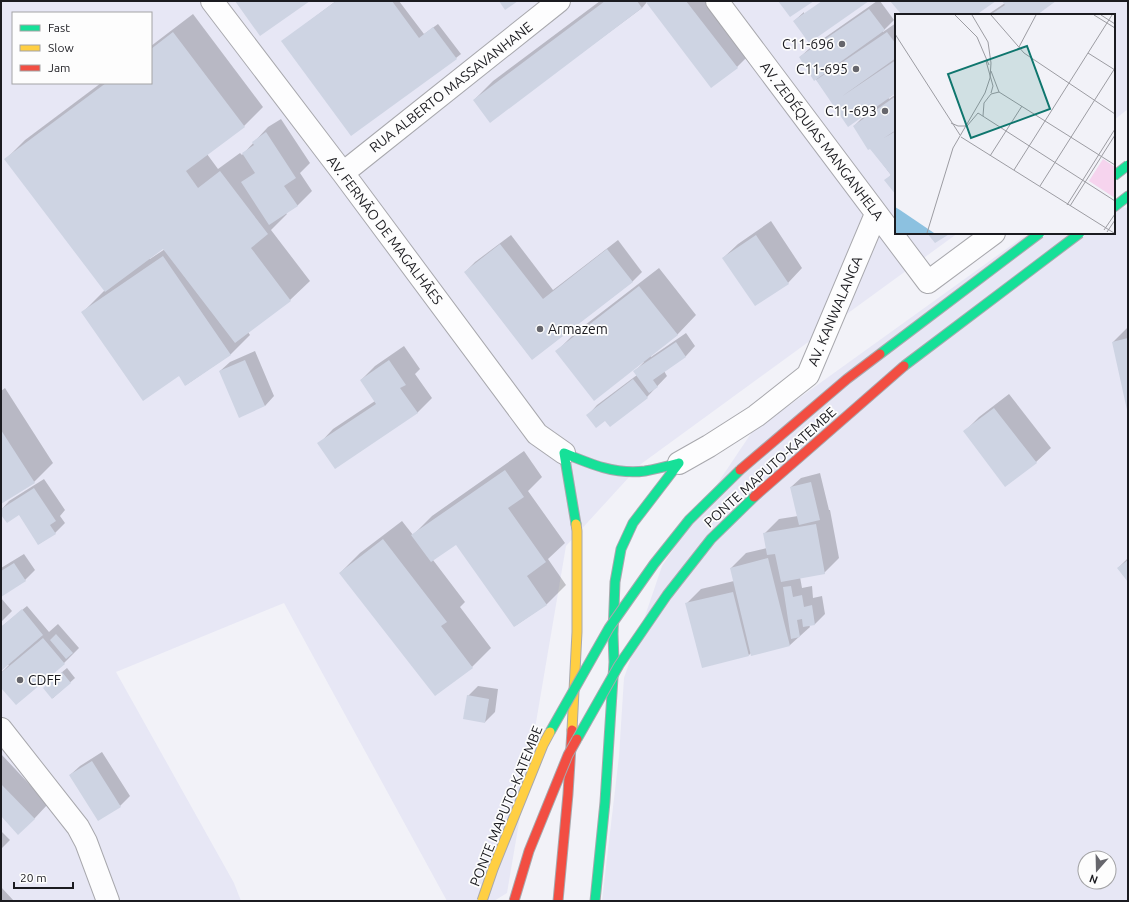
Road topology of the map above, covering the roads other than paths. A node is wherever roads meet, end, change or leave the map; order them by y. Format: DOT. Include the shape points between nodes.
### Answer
graph roads {
  1 [pos="212,1"];
  2 [pos="559,1"];
  3 [pos="717,1"];
  4 [pos="1128,165"];
  5 [pos="343,172"];
  6 [pos="1128,173"];
  7 [pos="1115,175"];
  8 [pos="1115,176"];
  9 [pos="1128,196"];
  10 [pos="1115,206"];
  11 [pos="876,214"];
  12 [pos="993,234"];
  13 [pos="1039,234"];
  14 [pos="1079,234"];
  15 [pos="564,453"];
  16 [pos="679,463"];
  17 [pos="1,730"];
  18 [pos="108,901"];
  19 [pos="482,901"];
  20 [pos="514,901"];
  21 [pos="558,901"];
  22 [pos="595,901"];
  1 -- 5 [label="street, AV. FERNÃO DE MAGALHÃES"];
  2 -- 5 [label="street, RUA ALBERTO MASSAVANHANE"];
  3 -- 11 [label="street, AV. ZEDÉQUIAS MANGANHELA"];
  4 -- 7 [label="main road, bridge"];
  5 -- 15 [label="street, AV. FERNÃO DE MAGALHÃES" via="537,434"];
  6 -- 8 [label="street"];
  9 -- 10 [label="main road"];
  11 -- 12 [label="street, AV. ZEDÉQUIAS MANGANHELA" via="928,282"];
  11 -- 16 [label="street, AV. KANWALANGA" via="808,375 756,416"];
  13 -- 19 [label="main road, PONTE MAPUTO-KATEMBE, bridge" via="847,379 742,468 689,520 609,628 543,745"];
  14 -- 20 [label="main road, PONTE MAPUTO-KATEMBE, bridge" via="895,373 753,498 711,540 667,595 619,665 568,755 529,851"];
  15 -- 16 [label="main road" via="598,468 618,471 645,471"];
  15 -- 21 [label="main road" via="577,531 577,593 569,786"];
  16 -- 22 [label="main road" via="633,523 621,549 615,582 614,662 605,802"];
  17 -- 18 [label="street" via="78,827"];
}
